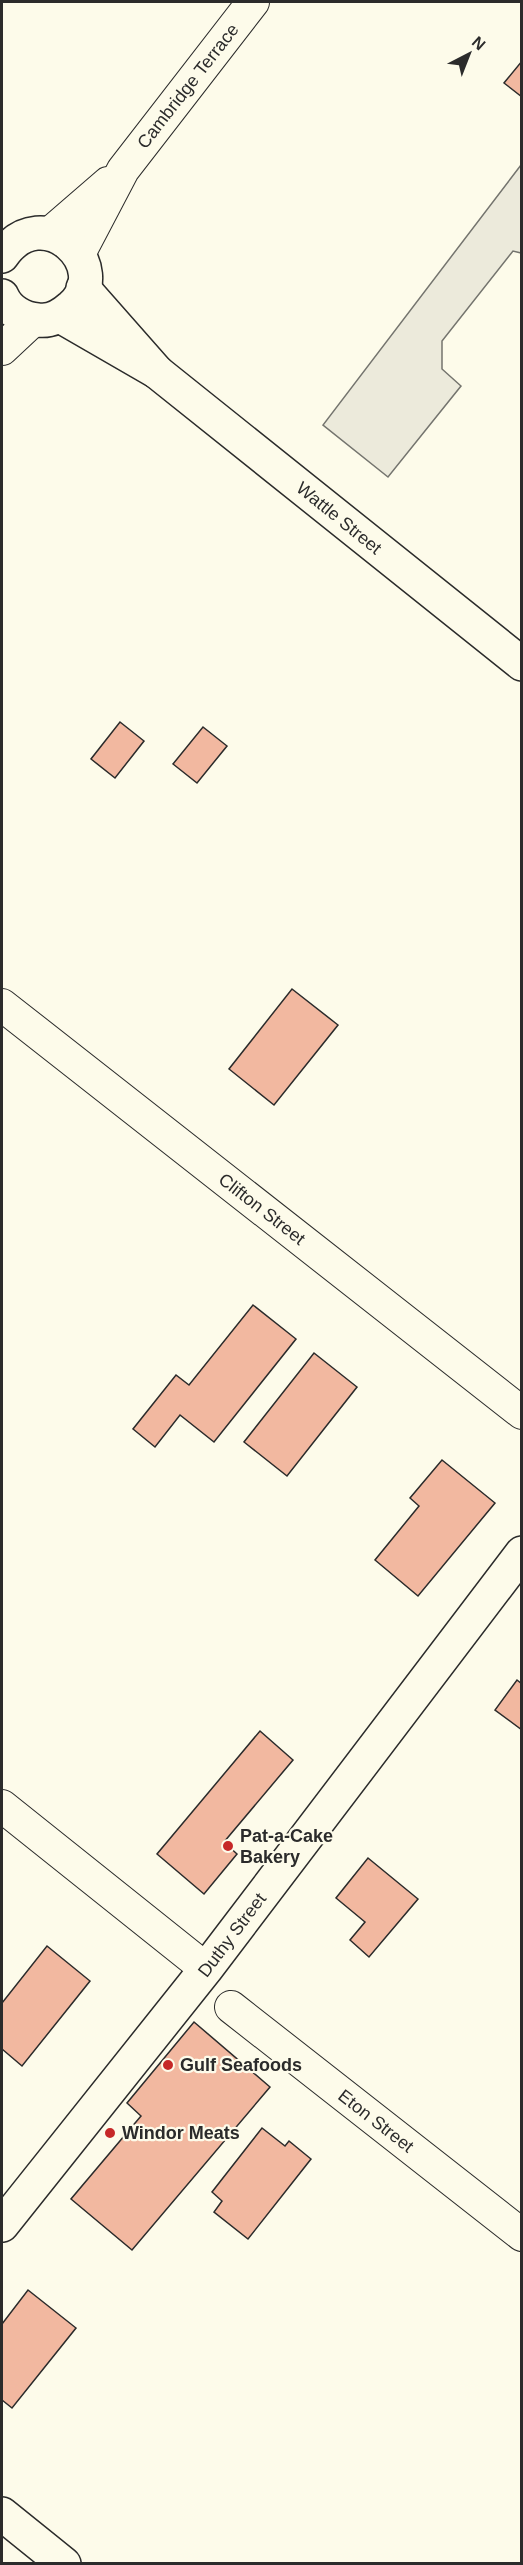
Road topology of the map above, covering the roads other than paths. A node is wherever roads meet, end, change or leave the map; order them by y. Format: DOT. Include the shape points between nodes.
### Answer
graph roads {
  1 [pos="253,2"];
  2 [pos="123,170"];
  3 [pos="49,234"];
  4 [pos="6,243"];
  5 [pos="79,254"];
  6 [pos="83,288"];
  7 [pos="2,297"];
  8 [pos="47,318"];
  9 [pos="2,349"];
  10 [pos="158,372"];
  11 [pos="522,664"];
  12 [pos="2,1005"];
  13 [pos="522,1413"];
  14 [pos="522,1553"];
  15 [pos="2,1806"];
  16 [pos="206,1969"];
  17 [pos="231,2007"];
  18 [pos="2,2225"];
  19 [pos="522,2235"];
  20 [pos="2,2514"];
  21 [pos="64,2564"];
  1 -- 2 [label="street, Cambridge Terrace"];
  2 -- 3 [label="street, Cambridge Terrace"];
  2 -- 5 [label="street, Cambridge Terrace"];
  3 -- 4 [label="street" via="29,234"];
  3 -- 5 [label="street" via="64,239"];
  5 -- 6 [label="street" via="84,267"];
  6 -- 8 [label="street" via="77,302"];
  6 -- 10 [label="street, Wattle Street"];
  7 -- 8 [label="street, Wattle Street" via="13,311"];
  8 -- 9 [label="street"];
  8 -- 10 [label="street, Wattle Street"];
  10 -- 11 [label="street, Wattle Street"];
  12 -- 13 [label="street, Clifton Street"];
  14 -- 16 [label="street, Duthy Street"];
  15 -- 16 [label="street"];
  16 -- 18 [label="street, Duthy Street"];
  17 -- 19 [label="street, Eton Street"];
  20 -- 21 [label="street"];
}
